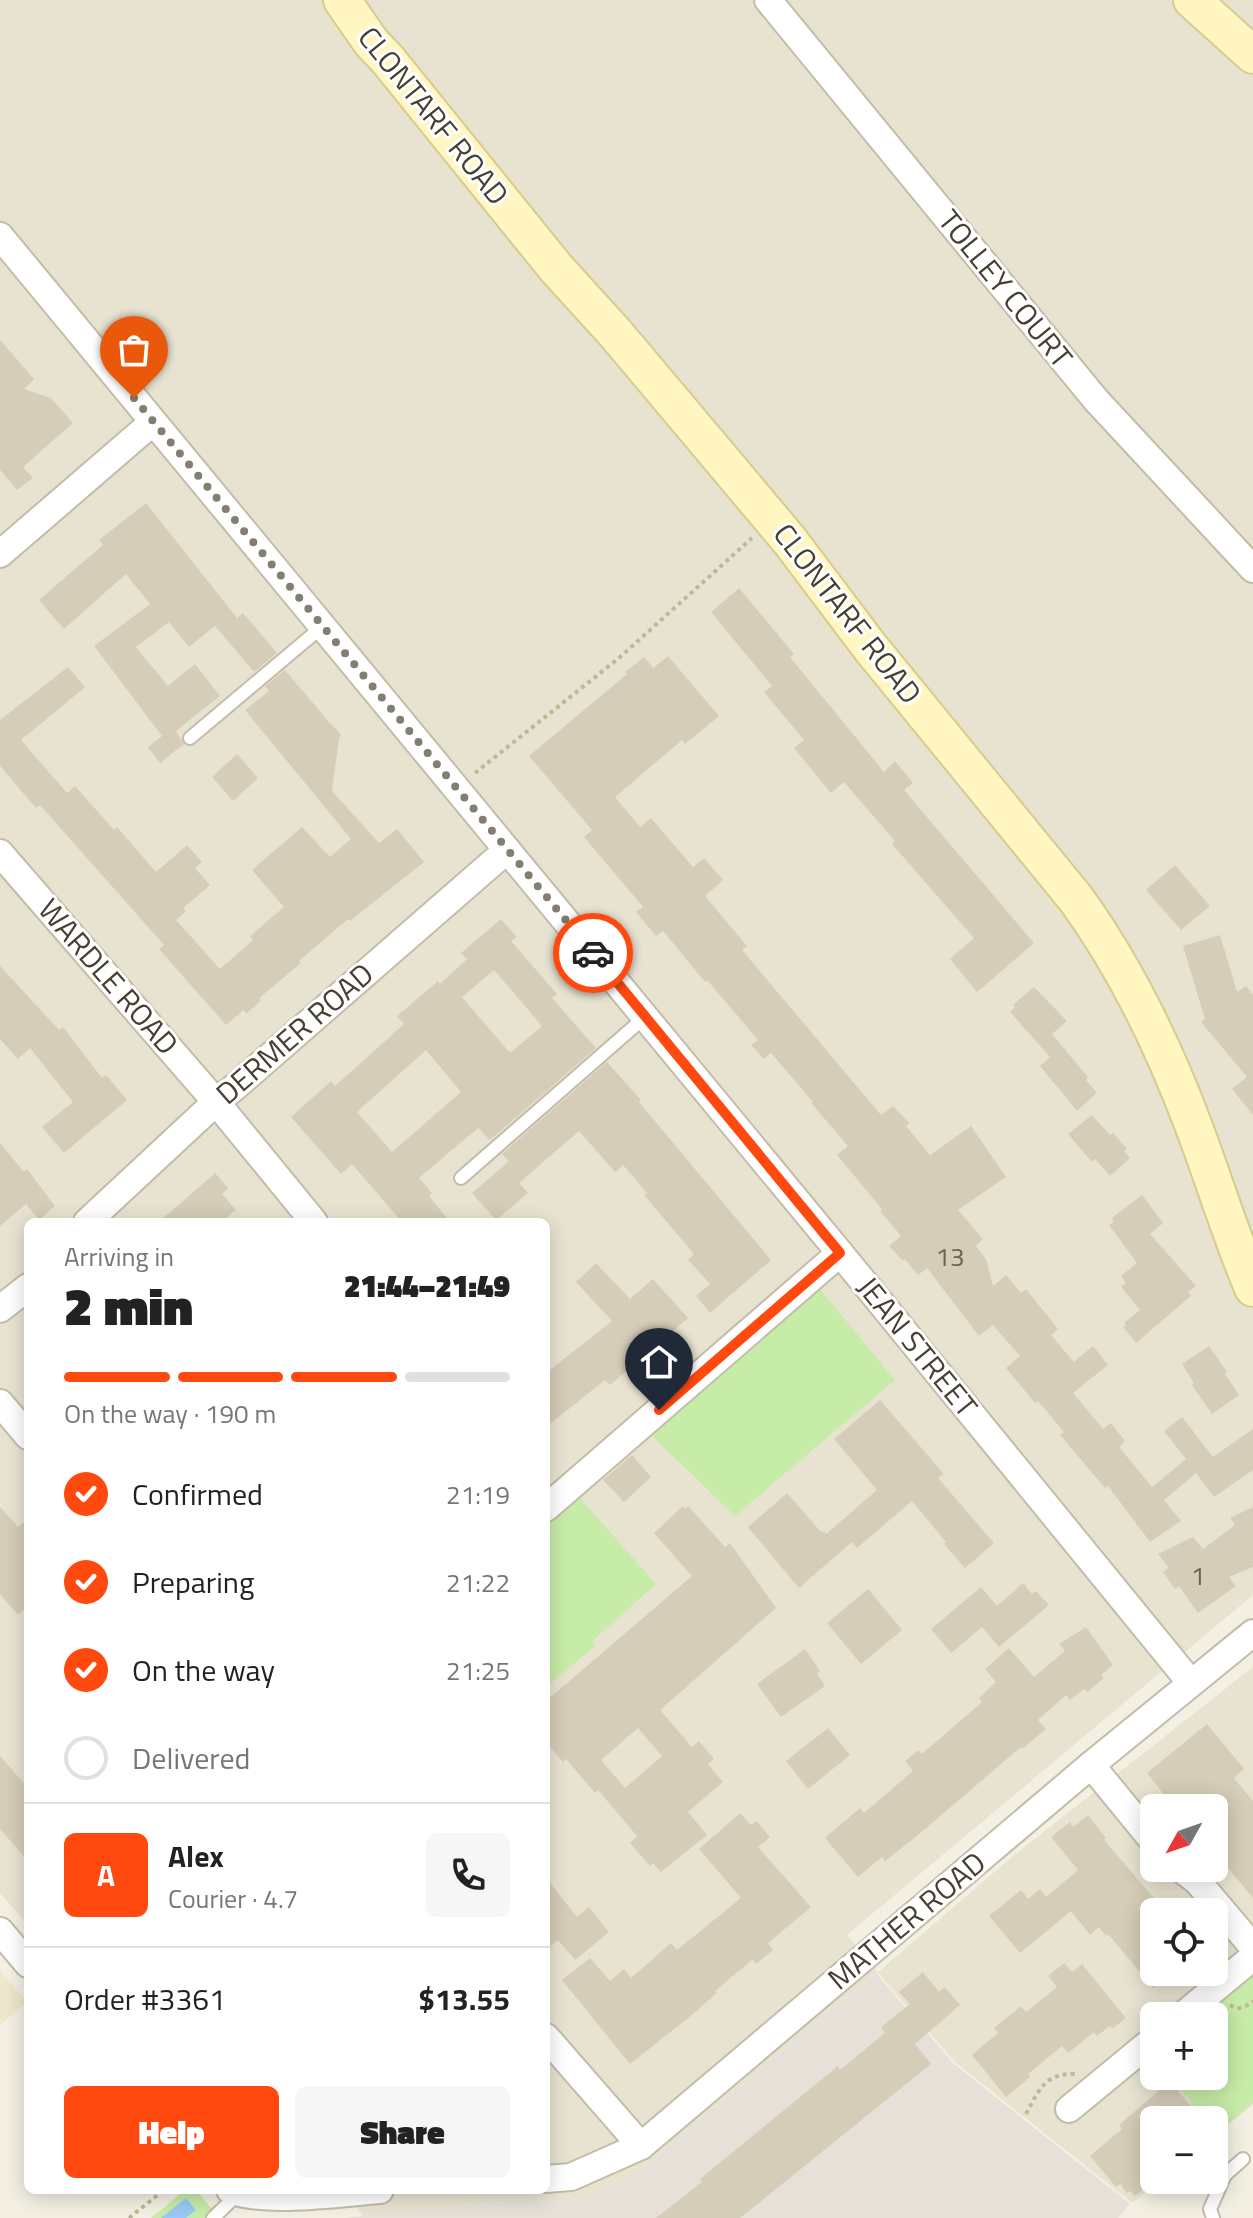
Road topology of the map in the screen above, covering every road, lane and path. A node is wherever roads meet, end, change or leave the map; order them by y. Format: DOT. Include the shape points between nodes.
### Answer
graph roads {
  1 [pos="342,0"];
  2 [pos="768,0"];
  3 [pos="1192,0"];
  4 [pos="1253,55"];
  5 [pos="0,236"];
  6 [pos="153,422"];
  7 [pos="757,534"];
  8 [pos="0,554"];
  9 [pos="1253,569"];
  10 [pos="323,626"];
  11 [pos="190,738"];
  12 [pos="468,779"];
  13 [pos="507,850"];
  14 [pos="0,853"];
  15 [pos="645,1017"];
  16 [pos="216,1102"];
  17 [pos="461,1178"];
  18 [pos="91,1218"];
  19 [pos="311,1218"];
  20 [pos="840,1253"];
  21 [pos="1253,1288"];
  22 [pos="24,1290"];
  23 [pos="0,1309"];
  24 [pos="0,1403"];
  25 [pos="24,1431"];
  26 [pos="550,1505"];
  27 [pos="1253,1633"];
  28 [pos="1191,1683"];
  29 [pos="1091,1765"];
  30 [pos="1140,1825"];
  31 [pos="1198,1882"];
  32 [pos="0,1931"];
  33 [pos="1253,1947"];
  34 [pos="1253,1957"];
  35 [pos="24,1959"];
  36 [pos="1199,2002"];
  37 [pos="550,2042"];
  38 [pos="1140,2051"];
  39 [pos="1069,2109"];
  40 [pos="641,2146"];
  41 [pos="1243,2159"];
  42 [pos="550,2179"];
  43 [pos="159,2194"];
  44 [pos="232,2194"];
  45 [pos="249,2194"];
  46 [pos="318,2194"];
  47 [pos="129,2218"];
  48 [pos="213,2218"];
  49 [pos="1213,2218"];
  1 -- 21 [label="street, CLONTARF ROAD" via="556,268 790,541 1094,924 1129,982 1187,1110"];
  2 -- 9 [label="street, TOLLEY COURT" via="1096,400"];
  3 -- 4 [label="street"];
  5 -- 6 [label="street, JEAN STREET"];
  6 -- 8 [label="street"];
  6 -- 10 [label="street, JEAN STREET"];
  7 -- 12 [label="path" via="619,658"];
  10 -- 11 [label="lane"];
  10 -- 13 [label="street, JEAN STREET"];
  13 -- 15 [label="street, JEAN STREET"];
  13 -- 16 [label="street, DERMER ROAD"];
  14 -- 16 [label="street, WARDLE ROAD"];
  15 -- 17 [label="lane"];
  15 -- 20 [label="street, JEAN STREET"];
  16 -- 18 [label="street, DERMER ROAD"];
  16 -- 19 [label="street, WARDLE ROAD"];
  20 -- 26 [label="street"];
  20 -- 28 [label="street, JEAN STREET"];
  22 -- 23 [label="street"];
  24 -- 25 [label="street"];
  27 -- 28 [label="street, MATHER ROAD"];
  28 -- 29 [label="street, MATHER ROAD"];
  29 -- 30 [label="street"];
  29 -- 40 [label="street, MATHER ROAD"];
  31 -- 33 [label="street"];
  32 -- 35 [label="street"];
  34 -- 36 [label="street"];
  37 -- 40 [label="street"];
  38 -- 39 [label="street"];
  40 -- 42 [label="street, MATHER ROAD" via="571,2177"];
  41 -- 49 [label="lane" via="1225,2175 1210,2209"];
  43 -- 47 [label="path"];
  44 -- 48 [label="lane"];
  45 -- 46 [label="street"];
}
